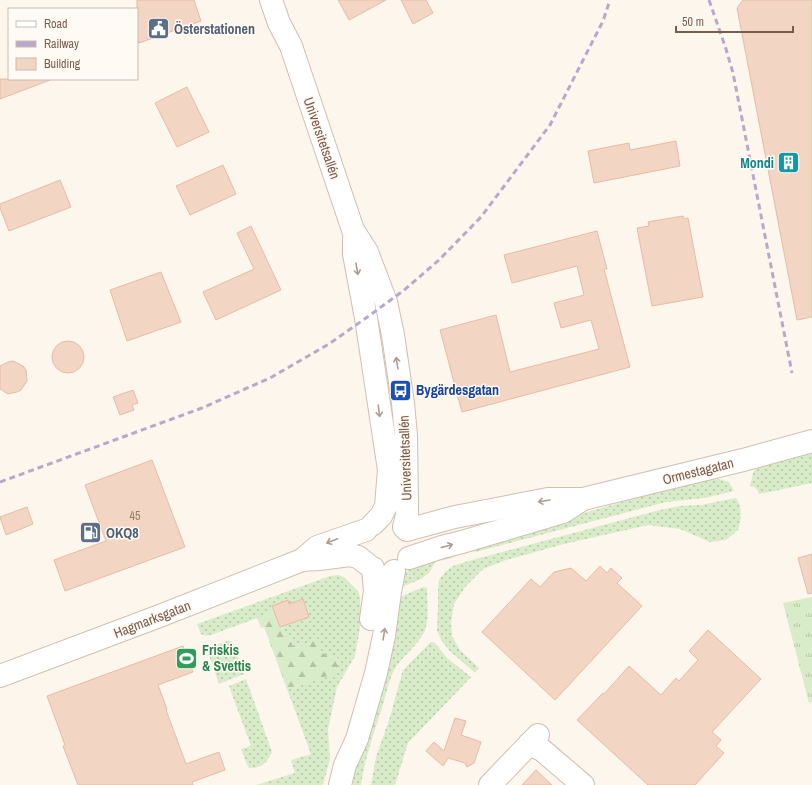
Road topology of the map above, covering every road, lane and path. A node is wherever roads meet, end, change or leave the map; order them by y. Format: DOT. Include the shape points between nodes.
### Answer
graph roads {
  1 [pos="271,0"];
  2 [pos="285,0"];
  3 [pos="291,46"];
  4 [pos="353,230"];
  5 [pos="812,441"];
  6 [pos="583,499"];
  7 [pos="369,527"];
  8 [pos="406,529"];
  9 [pos="302,560"];
  10 [pos="402,564"];
  11 [pos="370,566"];
  12 [pos="0,676"];
  13 [pos="342,775"];
  14 [pos="490,785"];
  15 [pos="583,785"];
  1 -- 3 [label="street, Universitetsallén"];
  2 -- 3 [label="street, Universitetsallén" via="290,19"];
  3 -- 4 [label="street, Universitetsallén"];
  4 -- 7 [label="street, Universitetsallén, one-way" via="354,254 389,470 386,506 381,516"];
  8 -- 4 [label="street, Universitetsallén, one-way" via="406,436 393,335 386,302 367,252"];
  5 -- 6 [label="street, Ormestagatan"];
  6 -- 8 [label="street, Ormestagatan, one-way" via="541,501"];
  10 -- 6 [label="street, Ormestagatan, one-way" via="442,547 563,512"];
  7 -- 8 [label="street" via="379,521 392,521"];
  7 -- 9 [label="street, Hagmarksgatan, one-way" via="317,547"];
  7 -- 11 [label="street" via="360,547 362,556"];
  8 -- 10 [label="street" via="412,544"];
  9 -- 11 [label="street, Hagmarksgatan" via="350,555 358,557"];
  9 -- 12 [label="street, Hagmarksgatan" via="157,618"];
  10 -- 11 [label="street" via="385,572"];
  13 -- 10 [label="street, one-way" via="357,739 376,673 390,592"];
  11 -- 13 [label="street" via="375,590 366,656 345,737"];
  14 -- 15 [label="street" via="533,740"];
}
